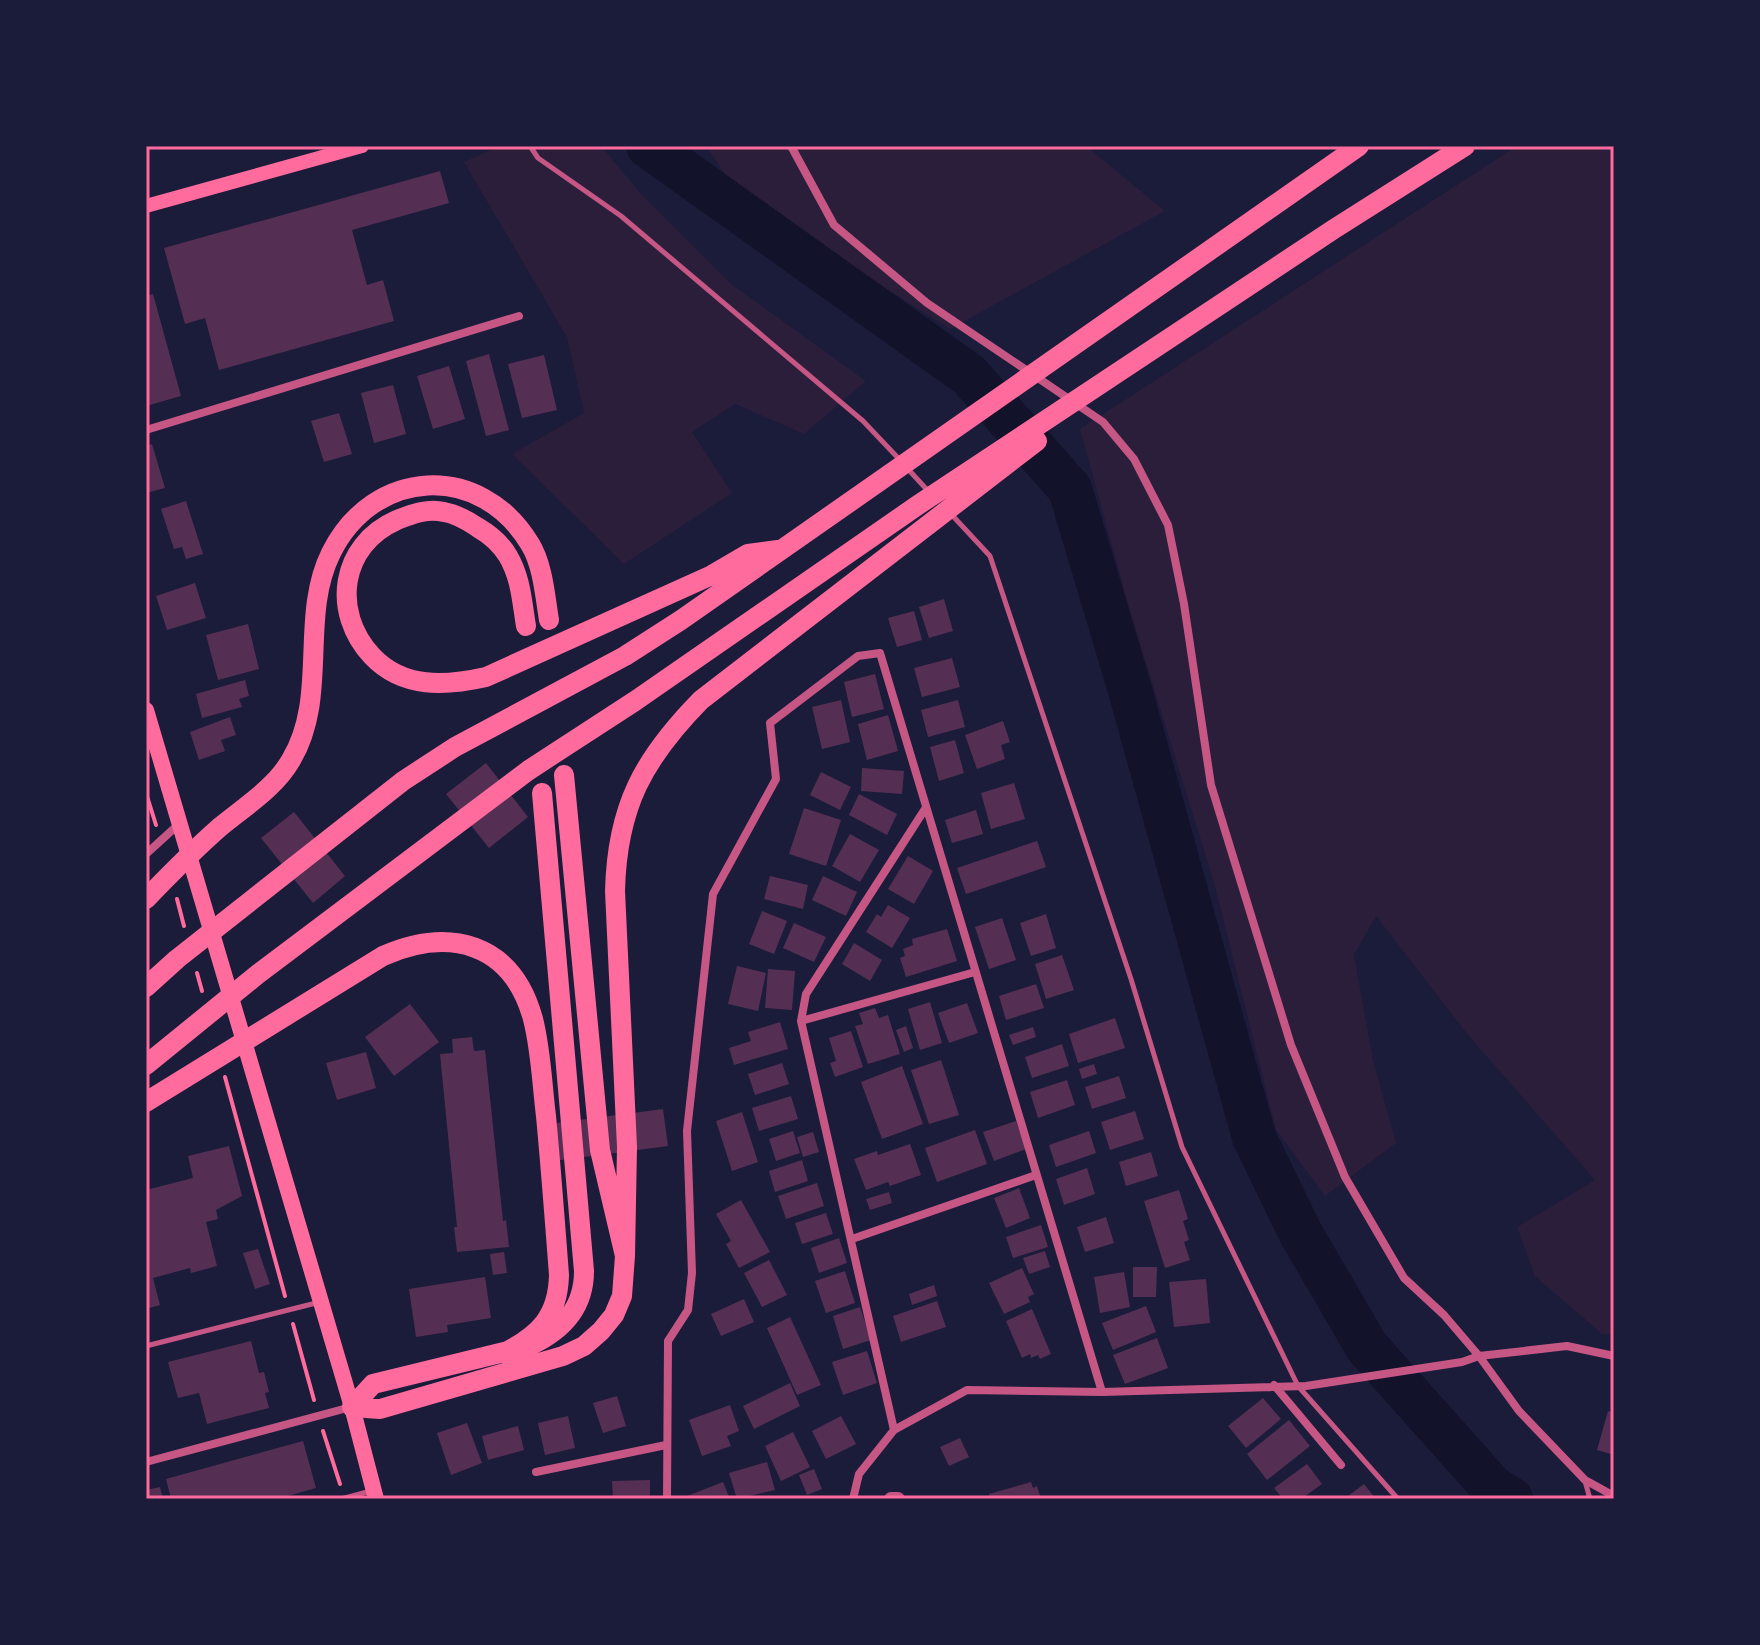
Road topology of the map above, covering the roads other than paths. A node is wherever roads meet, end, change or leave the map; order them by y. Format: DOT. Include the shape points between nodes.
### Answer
graph roads {
  1 [pos="362,146"];
  2 [pos="530,146"];
  3 [pos="791,146"];
  4 [pos="1359,146"];
  5 [pos="1465,146"];
  6 [pos="327,151"];
  7 [pos="146,206"];
  8 [pos="519,316"];
  9 [pos="1157,348"];
  10 [pos="146,430"];
  11 [pos="782,550"];
  12 [pos="549,620"];
  13 [pos="526,626"];
  14 [pos="146,710"];
  15 [pos="564,775"];
  16 [pos="542,793"];
  17 [pos="925,809"];
  18 [pos="179,824"];
  19 [pos="146,854"];
  20 [pos="146,899"];
  21 [pos="975,972"];
  22 [pos="146,987"];
  23 [pos="801,1021"];
  24 [pos="146,1065"];
  25 [pos="146,1102"];
  26 [pos="1036,1175"];
  27 [pos="852,1239"];
  28 [pos="625,1256"];
  29 [pos="321,1302"];
  30 [pos="146,1346"];
  31 [pos="504,1353"];
  32 [pos="1479,1356"];
  33 [pos="1614,1356"];
  34 [pos="1274,1385"];
  35 [pos="1302,1386"];
  36 [pos="1102,1392"];
  37 [pos="352,1407"];
  38 [pos="894,1430"];
  39 [pos="666,1445"];
  40 [pos="146,1462"];
  41 [pos="1341,1465"];
  42 [pos="536,1472"];
  43 [pos="1585,1480"];
  44 [pos="375,1494"];
  45 [pos="1614,1496"];
  46 [pos="343,1498"];
  47 [pos="667,1499"];
  48 [pos="853,1499"];
  49 [pos="1398,1499"];
  50 [pos="1590,1499"];
  1 -- 6 [label="main road"];
  2 -- 35 [label="lane" via="538,158 621,216 863,421 990,556 1182,1147"];
  3 -- 32 [label="street" via="834,225 927,303 1103,422 1134,459 1168,525 1211,785 1291,1045 1345,1177 1404,1278"];
  4 -- 11 [label="highway"];
  5 -- 9 [label="highway"];
  6 -- 7 [label="main road"];
  8 -- 10 [label="street"];
  9 -- 24 [label="highway" via="529,770"];
  9 -- 28 [label="highway" via="701,700 647,764 623,821 616,856 627,1147"];
  11 -- 13 [label="highway" via="748,554 486,677 429,685 379,663 359,643 345,595 352,566 366,543 388,524 415,512 443,511 490,534 507,555 519,582"];
  11 -- 22 [label="highway" via="659,634 403,781"];
  12 -- 20 [label="highway" via="532,547 515,522 492,504 465,489 436,484 405,487 372,502 346,527 329,556 321,584 310,711 289,765"];
  14 -- 18 [label="main road"];
  15 -- 28 [label="highway" via="600,1150"];
  16 -- 31 [label="highway" via="584,1287 580,1302 560,1328"];
  17 -- 21 [label="street"];
  17 -- 23 [label="street" via="806,994"];
  17 -- 39 [label="street" via="880,653 858,656 770,723 776,779 713,894 687,1131 692,1273 688,1310 668,1341"];
  18 -- 19 [label="street"];
  18 -- 29 [label="main road"];
  21 -- 23 [label="street"];
  21 -- 26 [label="street"];
  23 -- 27 [label="street"];
  25 -- 31 [label="highway" via="383,956 423,942 462,943 496,960 524,995 538,1047 559,1275 559,1294 542,1327"];
  26 -- 27 [label="street"];
  26 -- 36 [label="street"];
  27 -- 38 [label="street"];
  28 -- 37 [label="highway" via="622,1296 614,1315 584,1346 380,1409"];
  29 -- 30 [label="lane"];
  29 -- 37 [label="main road"];
  31 -- 37 [label="highway" via="373,1384"];
  32 -- 33 [label="street" via="1567,1346"];
  32 -- 35 [label="street"];
  32 -- 43 [label="street" via="1519,1411"];
  34 -- 35 [label="street"];
  34 -- 36 [label="street"];
  34 -- 41 [label="street"];
  35 -- 49 [label="lane"];
  36 -- 38 [label="street" via="967,1390"];
  37 -- 40 [label="street"];
  37 -- 44 [label="main road"];
  38 -- 48 [label="street" via="859,1474"];
  39 -- 42 [label="street"];
  39 -- 47 [label="street"];
  43 -- 45 [label="street"];
  43 -- 50 [label="lane"];
  44 -- 46 [label="lane"];
}
